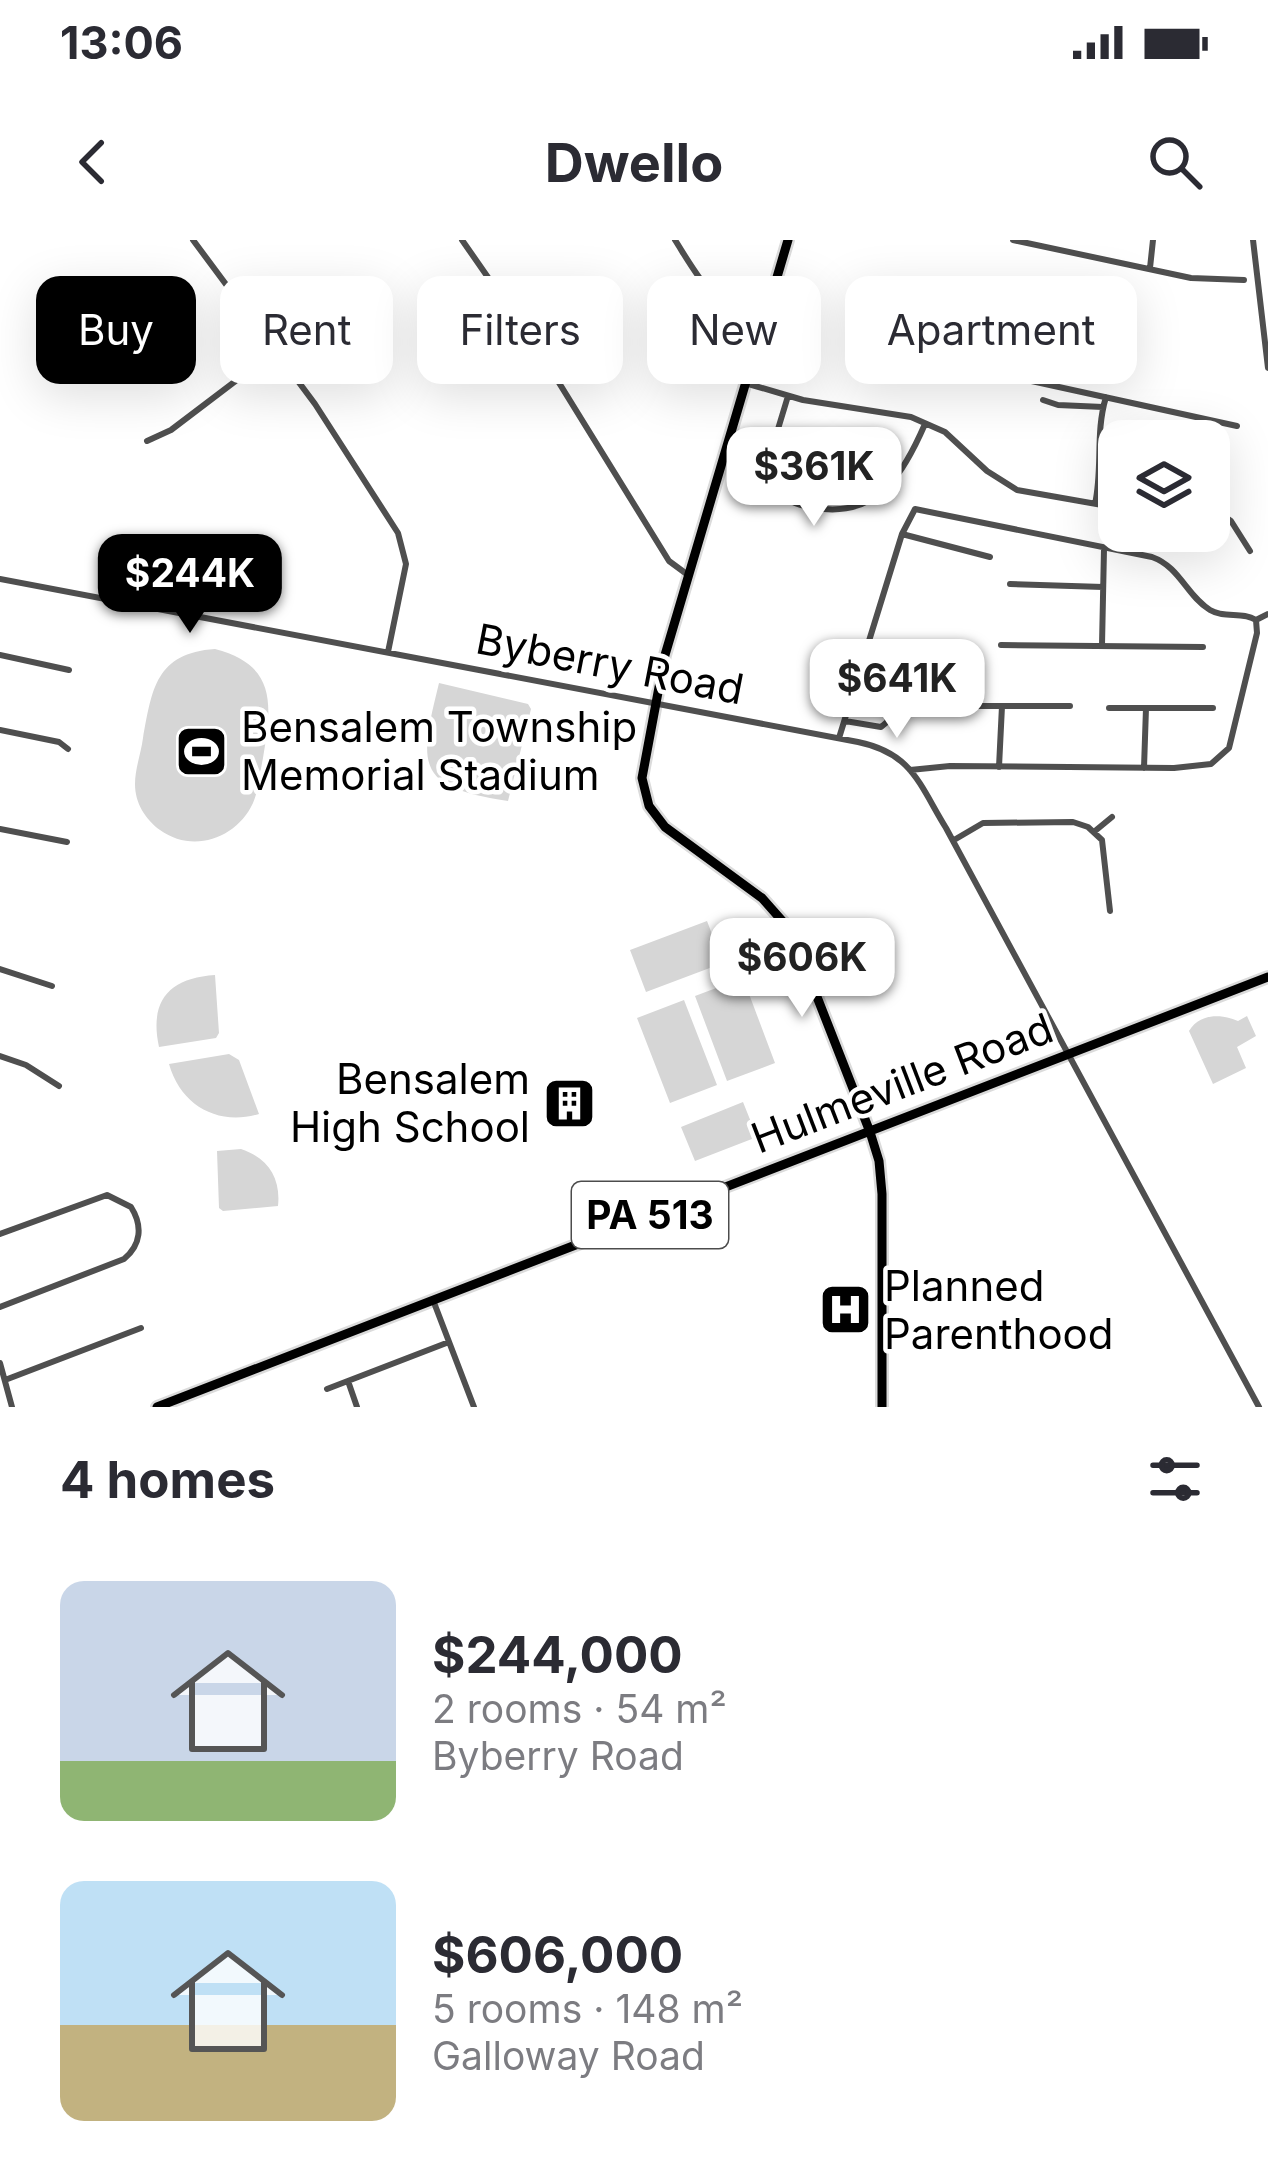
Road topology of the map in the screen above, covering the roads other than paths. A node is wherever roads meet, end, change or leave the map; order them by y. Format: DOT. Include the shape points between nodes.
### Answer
graph roads {
  1 [pos="193,240"];
  2 [pos="462,240"];
  3 [pos="675,240"];
  4 [pos="788,240"];
  5 [pos="1013,240"];
  6 [pos="1154,240"];
  7 [pos="1253,240"];
  8 [pos="1150,268"];
  9 [pos="1256,268"];
  10 [pos="1268,268"];
  11 [pos="699,276"];
  12 [pos="777,276"];
  13 [pos="220,277"];
  14 [pos="1244,280"];
  15 [pos="1268,368"];
  16 [pos="231,384"];
  17 [pos="299,384"];
  18 [pos="745,384"];
  19 [pos="748,384"];
  20 [pos="1046,384"];
  21 [pos="788,396"];
  22 [pos="1106,397"];
  23 [pos="1042,400"];
  24 [pos="1103,407"];
  25 [pos="926,422"];
  26 [pos="1237,426"];
  27 [pos="147,441"];
  28 [pos="1095,505"];
  29 [pos="1098,505"];
  30 [pos="1230,520"];
  31 [pos="902,534"];
  32 [pos="1098,548"];
  33 [pos="1250,551"];
  34 [pos="1104,552"];
  35 [pos="1119,552"];
  36 [pos="990,557"];
  37 [pos="688,575"];
  38 [pos="0,579"];
  39 [pos="1010,584"];
  40 [pos="1103,587"];
  41 [pos="1268,614"];
  42 [pos="1256,620"];
  43 [pos="1001,645"];
  44 [pos="1102,645"];
  45 [pos="1203,647"];
  46 [pos="388,652"];
  47 [pos="0,655"];
  48 [pos="69,670"];
  49 [pos="899,684"];
  50 [pos="653,703"];
  51 [pos="957,706"];
  52 [pos="1002,706"];
  53 [pos="1070,706"];
  54 [pos="1109,708"];
  55 [pos="1146,708"];
  56 [pos="1213,708"];
  57 [pos="847,722"];
  58 [pos="0,730"];
  59 [pos="839,738"];
  60 [pos="68,749"];
  61 [pos="999,766"];
  62 [pos="1144,768"];
  63 [pos="910,770"];
  64 [pos="1112,817"];
  65 [pos="0,829"];
  66 [pos="1095,831"];
  67 [pos="953,841"];
  68 [pos="67,842"];
  69 [pos="1110,911"];
  70 [pos="0,969"];
  71 [pos="1268,977"];
  72 [pos="52,986"];
  73 [pos="1069,1054"];
  74 [pos="0,1056"];
  75 [pos="59,1086"];
  76 [pos="870,1132"];
  77 [pos="0,1234"];
  78 [pos="433,1300"];
  79 [pos="0,1307"];
  80 [pos="141,1328"];
  81 [pos="449,1342"];
  82 [pos="0,1363"];
  83 [pos="5,1380"];
  84 [pos="348,1382"];
  85 [pos="327,1389"];
  86 [pos="12,1407"];
  87 [pos="157,1407"];
  88 [pos="357,1407"];
  89 [pos="474,1407"];
  90 [pos="881,1407"];
  91 [pos="1259,1407"];
  1 -- 13 [label="street"];
  2 -- 37 [label="street" via="669,561"];
  3 -- 11 [label="street"];
  4 -- 12 [label="main road"];
  5 -- 8 [label="street"];
  6 -- 8 [label="street"];
  7 -- 9 [label="street"];
  8 -- 14 [label="street"];
  9 -- 10 [label="street"];
  9 -- 15 [label="street"];
  16 -- 27 [label="street"];
  17 -- 46 [label="street" via="403,545"];
  18 -- 37 [label="main road"];
  19 -- 21 [label="street"];
  20 -- 22 [label="street"];
  21 -- 25 [label="street"];
  21 -- 25 [label="street" via="769,469 779,494 808,507 851,510 871,501 908,462"];
  22 -- 24 [label="street"];
  22 -- 26 [label="street"];
  23 -- 24 [label="street"];
  24 -- 28 [label="street"];
  25 -- 28 [label="street" via="1006,485"];
  28 -- 29 [label="street"];
  30 -- 33 [label="street"];
  31 -- 32 [label="street" via="913,510 923,509"];
  31 -- 36 [label="street"];
  31 -- 57 [label="street"];
  34 -- 40 [label="street"];
  35 -- 42 [label="street" via="1172,567 1210,610"];
  37 -- 50 [label="main road"];
  38 -- 46 [label="street, Byberry Road"];
  39 -- 40 [label="street"];
  40 -- 44 [label="street"];
  41 -- 42 [label="street"];
  42 -- 62 [label="street" via="1229,748 1203,766"];
  43 -- 44 [label="street"];
  44 -- 45 [label="street"];
  46 -- 50 [label="street, Byberry Road"];
  47 -- 48 [label="street"];
  49 -- 57 [label="street" via="884,725"];
  50 -- 59 [label="street, Byberry Road"];
  50 -- 76 [label="main road" via="642,778 650,806 785,924"];
  51 -- 52 [label="street"];
  52 -- 53 [label="street"];
  52 -- 61 [label="street"];
  54 -- 55 [label="street"];
  55 -- 56 [label="street"];
  55 -- 62 [label="street"];
  57 -- 59 [label="street"];
  58 -- 60 [label="street"];
  59 -- 63 [label="street, Byberry Road" via="888,749"];
  61 -- 62 [label="street"];
  61 -- 63 [label="street"];
  63 -- 67 [label="street"];
  64 -- 66 [label="street"];
  65 -- 68 [label="street"];
  66 -- 67 [label="street" via="1073,822 983,823"];
  66 -- 69 [label="street"];
  67 -- 73 [label="street"];
  70 -- 72 [label="street"];
  71 -- 73 [label="main road, Hulmeville Road / PA 513"];
  73 -- 76 [label="main road, Hulmeville Road / PA 513"];
  73 -- 91 [label="street"];
  74 -- 75 [label="street"];
  76 -- 78 [label="main road, Hulmeville Road / PA 513"];
  76 -- 90 [label="main road" via="882,1194"];
  77 -- 79 [label="street" via="102,1195 131,1207 139,1232 124,1259"];
  78 -- 81 [label="street"];
  78 -- 87 [label="main road, Hulmeville Road / PA 513"];
  80 -- 83 [label="street"];
  81 -- 84 [label="street"];
  81 -- 89 [label="street"];
  82 -- 83 [label="street"];
  83 -- 86 [label="street"];
  84 -- 85 [label="street"];
  84 -- 88 [label="street"];
}
